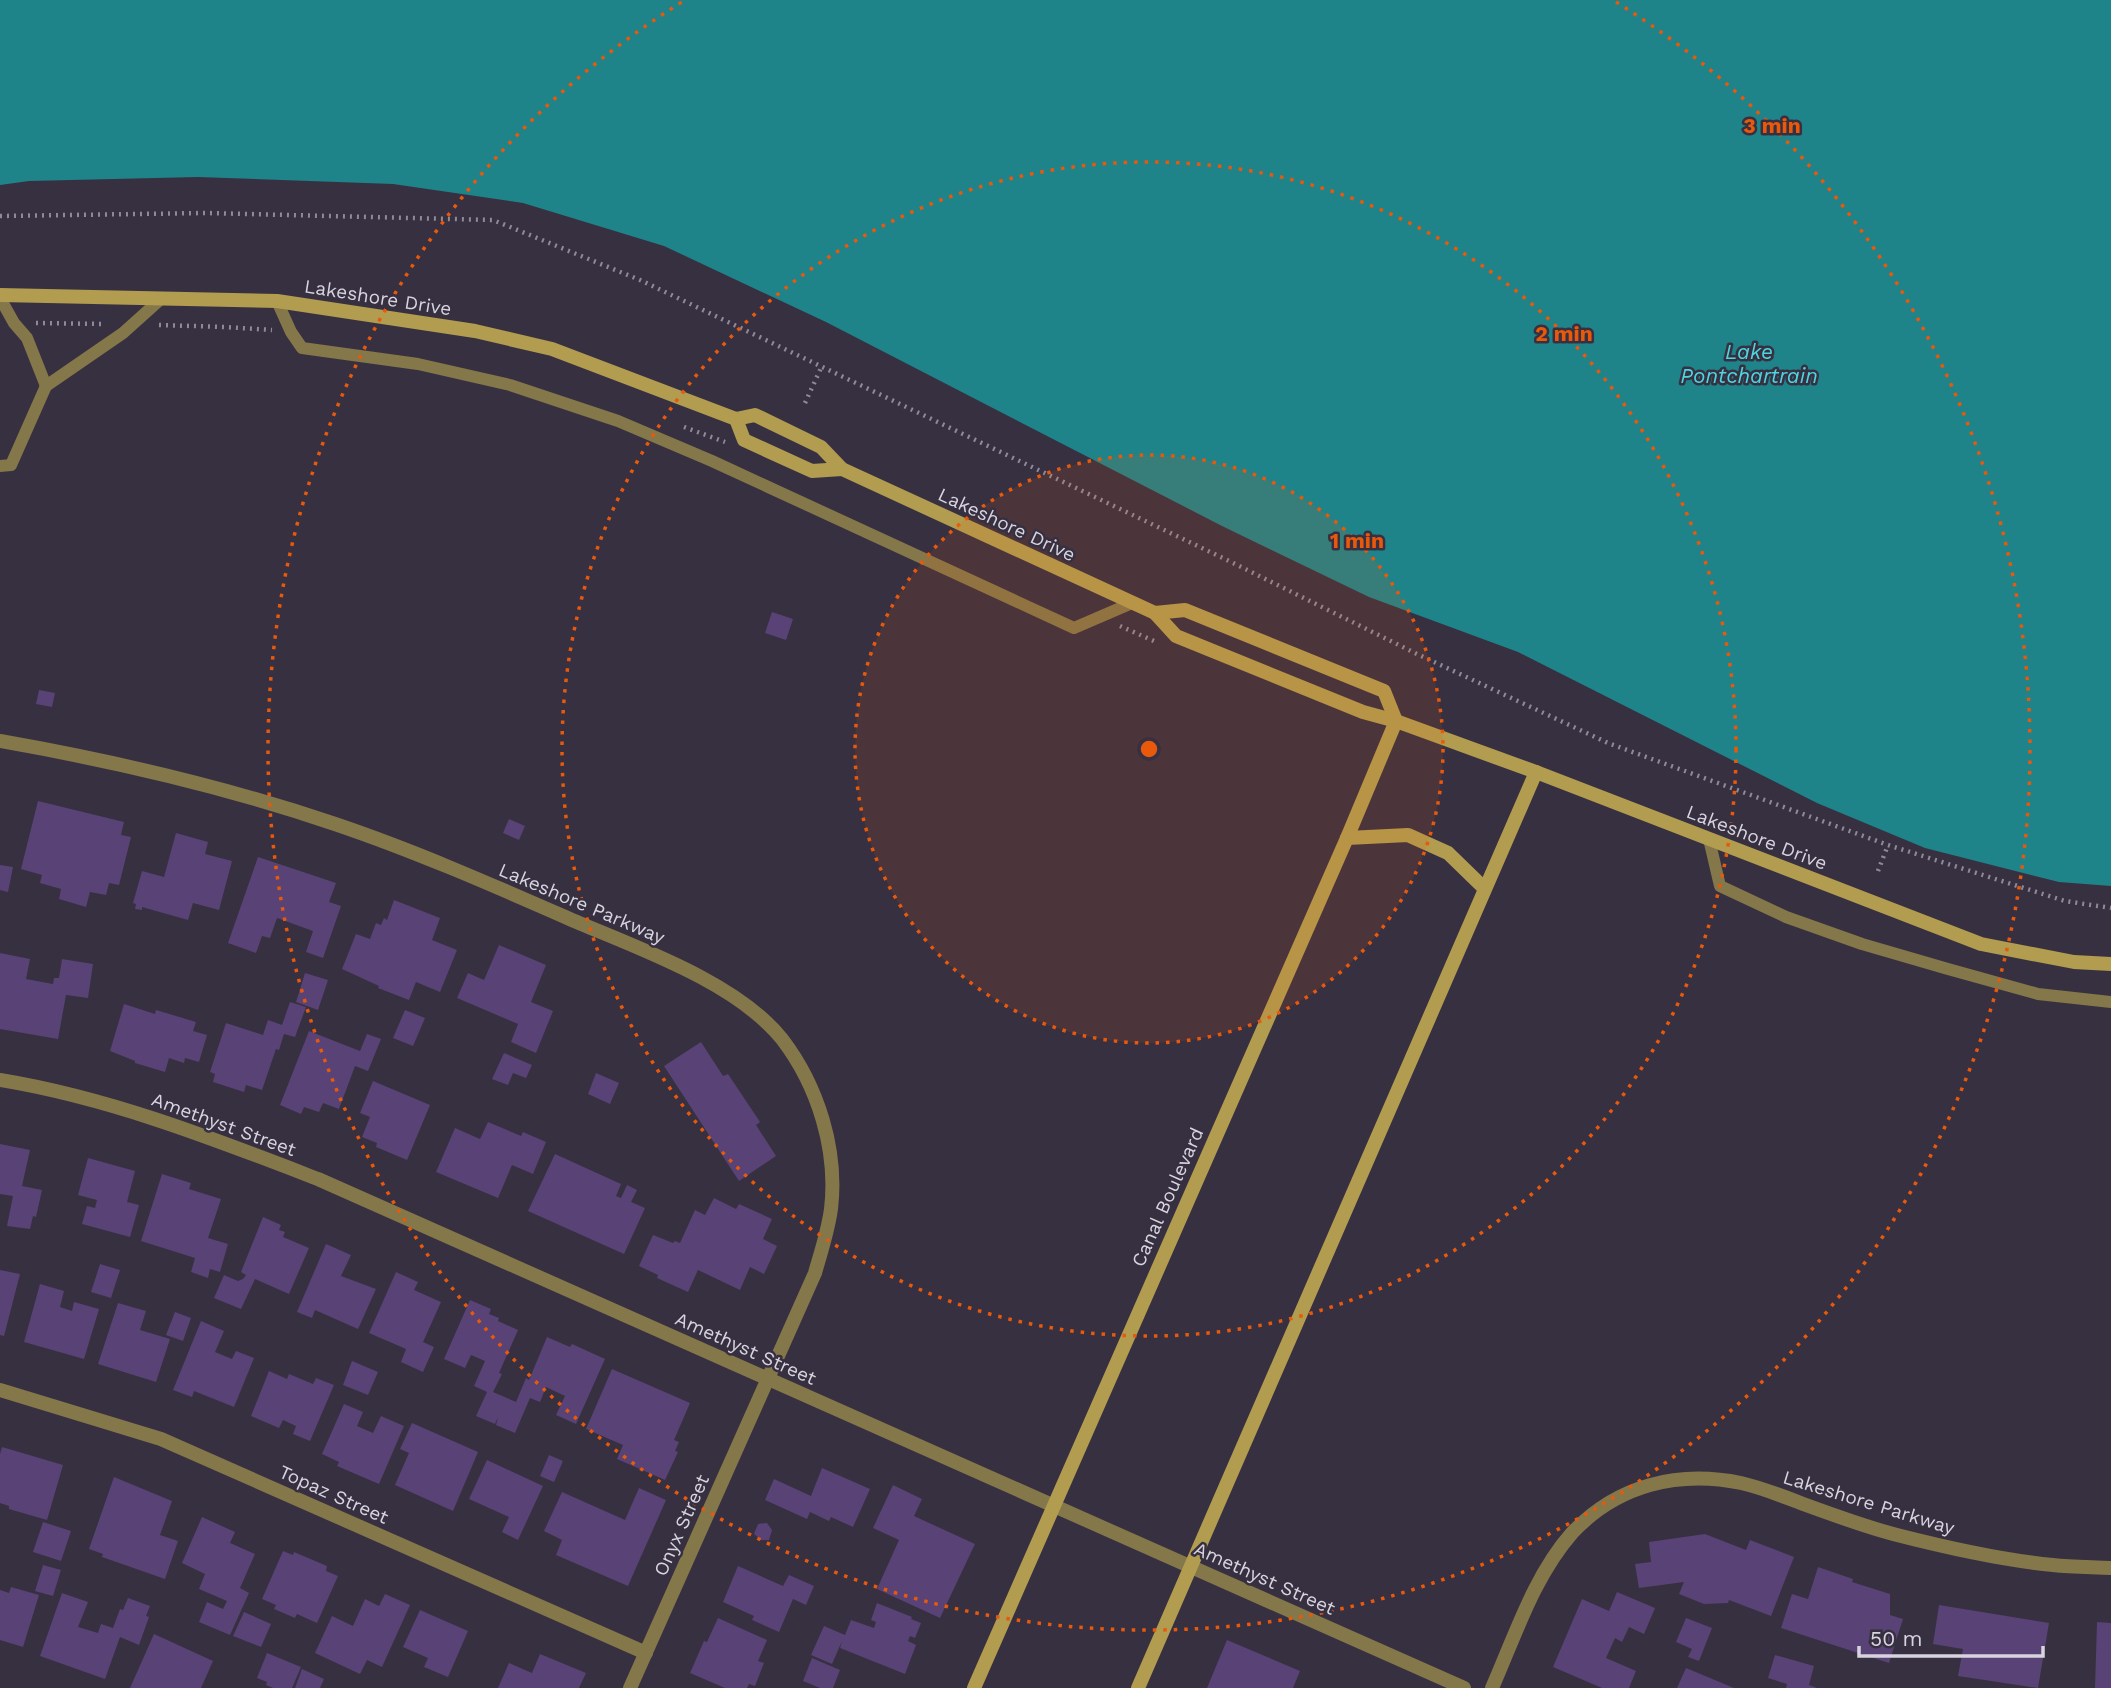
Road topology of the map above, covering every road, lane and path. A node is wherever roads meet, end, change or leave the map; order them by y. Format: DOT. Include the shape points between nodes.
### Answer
graph roads {
  1 [pos="0,216"];
  2 [pos="0,297"];
  3 [pos="162,298"];
  4 [pos="277,302"];
  5 [pos="821,368"];
  6 [pos="47,386"];
  7 [pos="805,403"];
  8 [pos="736,419"];
  9 [pos="0,466"];
  10 [pos="842,469"];
  11 [pos="1132,603"];
  12 [pos="1155,613"];
  13 [pos="1395,721"];
  14 [pos="0,741"];
  15 [pos="1536,772"];
  16 [pos="1347,838"];
  17 [pos="1709,839"];
  18 [pos="1888,845"];
  19 [pos="1878,871"];
  20 [pos="1484,888"];
  21 [pos="2111,908"];
  22 [pos="2111,964"];
  23 [pos="2111,1002"];
  24 [pos="0,1080"];
  25 [pos="767,1379"];
  26 [pos="0,1390"];
  27 [pos="1054,1505"];
  28 [pos="1192,1567"];
  29 [pos="2111,1568"];
  30 [pos="646,1653"];
  31 [pos="630,1688"];
  32 [pos="974,1688"];
  33 [pos="1138,1688"];
  34 [pos="1464,1688"];
  35 [pos="1492,1688"];
  1 -- 5 [label="path" via="206,213 493,220 640,280"];
  2 -- 3 [label="street, Lakeshore Drive"];
  2 -- 6 [label="lane" via="27,338"];
  3 -- 4 [label="street, Lakeshore Drive"];
  3 -- 6 [label="lane" via="123,333"];
  4 -- 8 [label="street, Lakeshore Drive" via="475,331 552,349"];
  4 -- 11 [label="lane" via="302,348 418,364 510,385 618,421 1074,628"];
  5 -- 7 [label="path"];
  5 -- 18 [label="path" via="1608,743"];
  6 -- 9 [label="lane" via="11,465"];
  8 -- 10 [label="street, Lakeshore Drive" via="755,415 821,447"];
  8 -- 10 [label="street, Lakeshore Drive" via="744,440 812,471"];
  10 -- 11 [label="street, Lakeshore Drive"];
  11 -- 12 [label="street, Lakeshore Drive"];
  12 -- 13 [label="street, Lakeshore Drive" via="1176,636"];
  12 -- 13 [label="street, Lakeshore Drive" via="1185,610 1384,691"];
  13 -- 15 [label="street, Lakeshore Drive"];
  13 -- 16 [label="street, Canal Boulevard"];
  14 -- 25 [label="street, Lakeshore Parkway" via="188,780 336,824 650,953 751,1008 796,1059 816,1100 828,1139 832,1179 827,1231 815,1273"];
  15 -- 17 [label="street, Lakeshore Drive"];
  15 -- 20 [label="street"];
  16 -- 20 [label="street" via="1408,835 1448,853"];
  16 -- 27 [label="street, Canal Boulevard"];
  17 -- 22 [label="street, Lakeshore Drive" via="1981,944 2074,962"];
  17 -- 23 [label="lane" via="1720,886 1786,917 1862,944 2038,994"];
  18 -- 19 [label="path"];
  18 -- 21 [label="path" via="2065,901"];
  20 -- 28 [label="street"];
  24 -- 25 [label="street, Amethyst Street" via="138,1113 318,1179"];
  25 -- 27 [label="street, Amethyst Street"];
  25 -- 30 [label="street, Onyx Street"];
  26 -- 30 [label="street, Topaz Street" via="161,1439"];
  27 -- 28 [label="street, Amethyst Street"];
  27 -- 32 [label="street, Canal Boulevard"];
  28 -- 33 [label="street"];
  28 -- 34 [label="street, Amethyst Street"];
  29 -- 35 [label="street, Lakeshore Parkway" via="1968,1552 1895,1534 1742,1483 1700,1477 1663,1481 1632,1489 1592,1514 1571,1534 1532,1597"];
  30 -- 31 [label="street, Onyx Street"];
}
